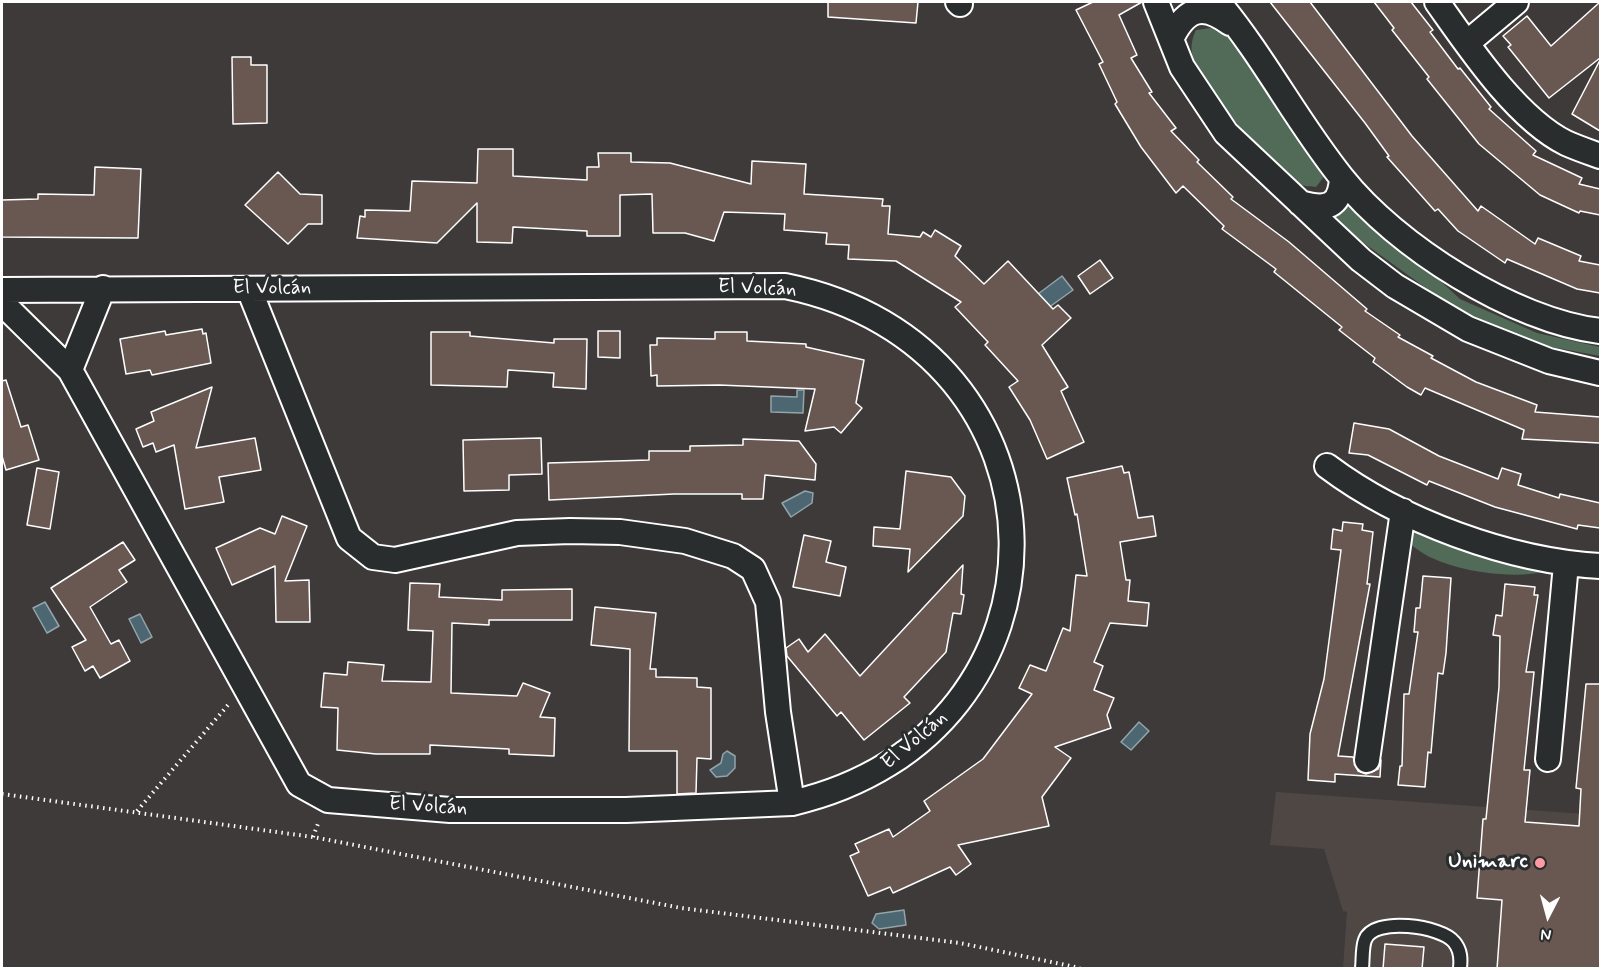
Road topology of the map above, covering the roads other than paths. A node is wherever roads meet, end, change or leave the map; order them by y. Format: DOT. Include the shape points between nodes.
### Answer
graph roads {
  1 [pos="1156,2"];
  2 [pos="1218,2"];
  3 [pos="1437,2"];
  4 [pos="1516,2"];
  5 [pos="1237,28"];
  6 [pos="1171,39"];
  7 [pos="1467,43"];
  8 [pos="1600,156"];
  9 [pos="1342,178"];
  10 [pos="1300,203"];
  11 [pos="103,288"];
  12 [pos="249,289"];
  13 [pos="2,290"];
  14 [pos="2,303"];
  15 [pos="1600,331"];
  16 [pos="70,370"];
  17 [pos="1600,373"];
  18 [pos="1327,466"];
  19 [pos="1403,511"];
  20 [pos="1566,564"];
  21 [pos="1600,566"];
  22 [pos="1548,759"];
  23 [pos="1367,760"];
  24 [pos="792,803"];
  25 [pos="1362,969"];
  26 [pos="1460,969"];
  1 -- 6 [label="street"];
  2 -- 5 [label="street"];
  3 -- 7 [label="street"];
  4 -- 7 [label="street"];
  5 -- 6 [label="street" via="1204,9 1180,21"];
  5 -- 9 [label="street"];
  6 -- 10 [label="street" via="1182,67 1226,133"];
  7 -- 8 [label="street" via="1539,126 1566,143"];
  9 -- 10 [label="street" via="1341,193 1333,203 1321,208"];
  9 -- 15 [label="street" via="1400,234 1466,280 1545,316"];
  10 -- 17 [label="street" via="1361,260 1430,308 1508,346"];
  11 -- 12 [label="street, El Volcán"];
  11 -- 13 [label="street, El Volcán"];
  11 -- 16 [label="street"];
  12 -- 24 [label="street" via="349,538 373,557 395,560 518,533 621,532 685,541 733,556 753,569 768,602 778,712"];
  12 -- 24 [label="street, El Volcán" via="785,286 815,292 863,310 923,350 964,396 989,440 1003,479 1009,509 1011,560 997,631 964,695 930,734 906,754 852,785"];
  14 -- 16 [label="street, El Volcán"];
  16 -- 24 [label="street, El Volcán" via="299,784 328,800 450,810 530,812"];
  18 -- 19 [label="street"];
  19 -- 20 [label="street" via="1472,538"];
  19 -- 23 [label="street"];
  20 -- 21 [label="street"];
  20 -- 22 [label="street"];
  25 -- 26 [label="lane" via="1365,940 1377,928 1390,925 1447,936 1459,949"];
}
